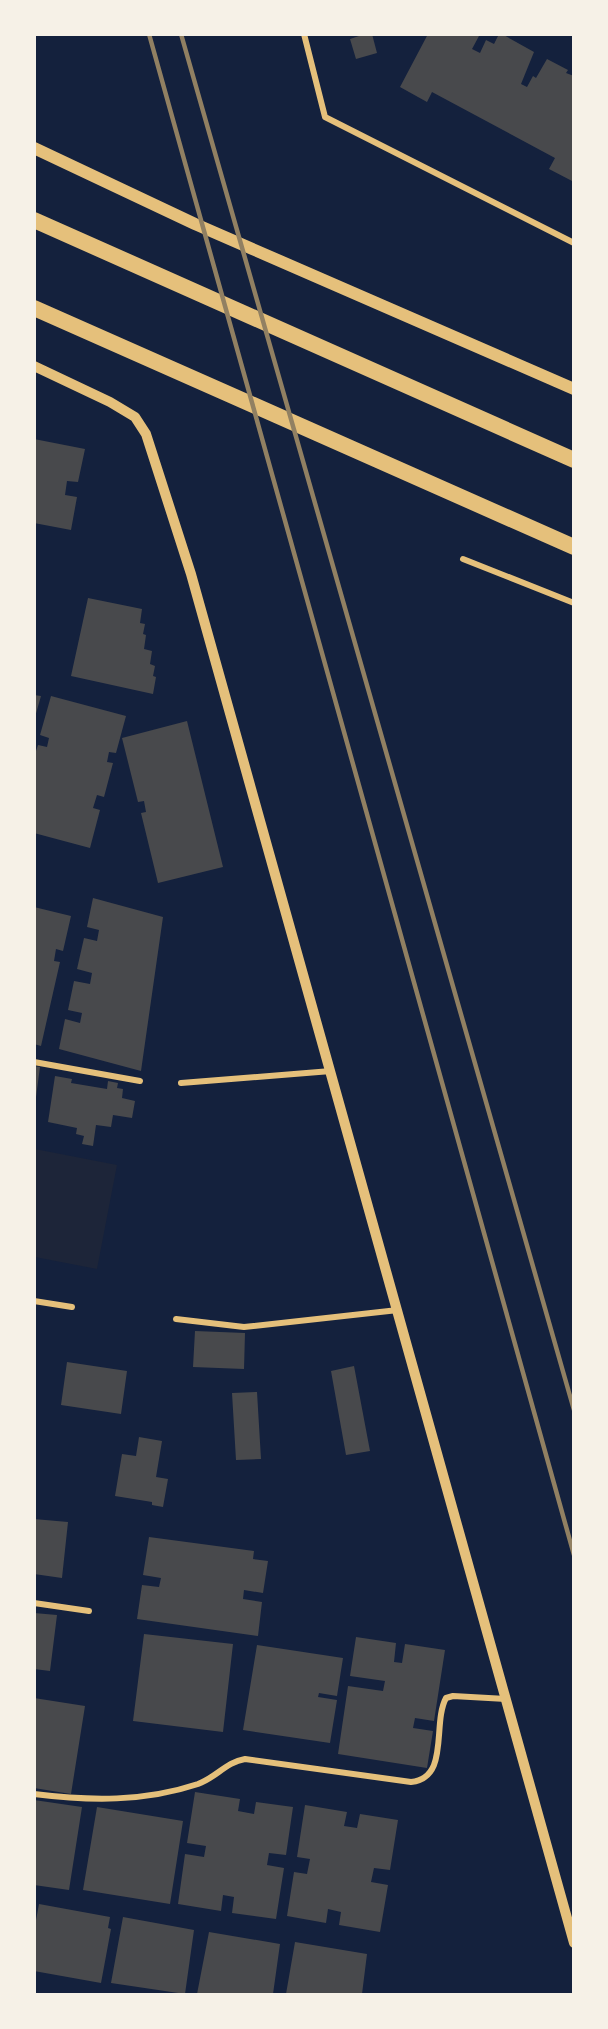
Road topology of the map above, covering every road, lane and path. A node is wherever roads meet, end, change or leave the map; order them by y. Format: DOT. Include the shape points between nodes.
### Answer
graph roads {
  1 [pos="304,34"];
  2 [pos="34,148"];
  3 [pos="34,220"];
  4 [pos="573,243"];
  5 [pos="34,308"];
  6 [pos="34,366"];
  7 [pos="573,388"];
  8 [pos="573,460"];
  9 [pos="573,547"];
  10 [pos="463,559"];
  11 [pos="573,603"];
  12 [pos="34,1062"];
  13 [pos="332,1071"];
  14 [pos="140,1081"];
  15 [pos="181,1083"];
  16 [pos="34,1301"];
  17 [pos="72,1307"];
  18 [pos="398,1310"];
  19 [pos="176,1319"];
  20 [pos="34,1603"];
  21 [pos="89,1611"];
  22 [pos="506,1699"];
  23 [pos="34,1794"];
  24 [pos="573,1943"];
  1 -- 4 [label="street" via="325,117"];
  2 -- 7 [label="main road" via="195,224"];
  3 -- 8 [label="highway"];
  5 -- 9 [label="highway"];
  6 -- 13 [label="street" via="135,417 146,434 191,574"];
  10 -- 11 [label="street"];
  12 -- 14 [label="street"];
  13 -- 15 [label="street"];
  13 -- 18 [label="street"];
  16 -- 17 [label="street"];
  18 -- 19 [label="street" via="244,1327"];
  18 -- 22 [label="street"];
  20 -- 21 [label="street"];
  22 -- 23 [label="street" via="446,1698 435,1764 423,1781 245,1759 234,1761 210,1780 140,1798 83,1800"];
  22 -- 24 [label="street"];
}
